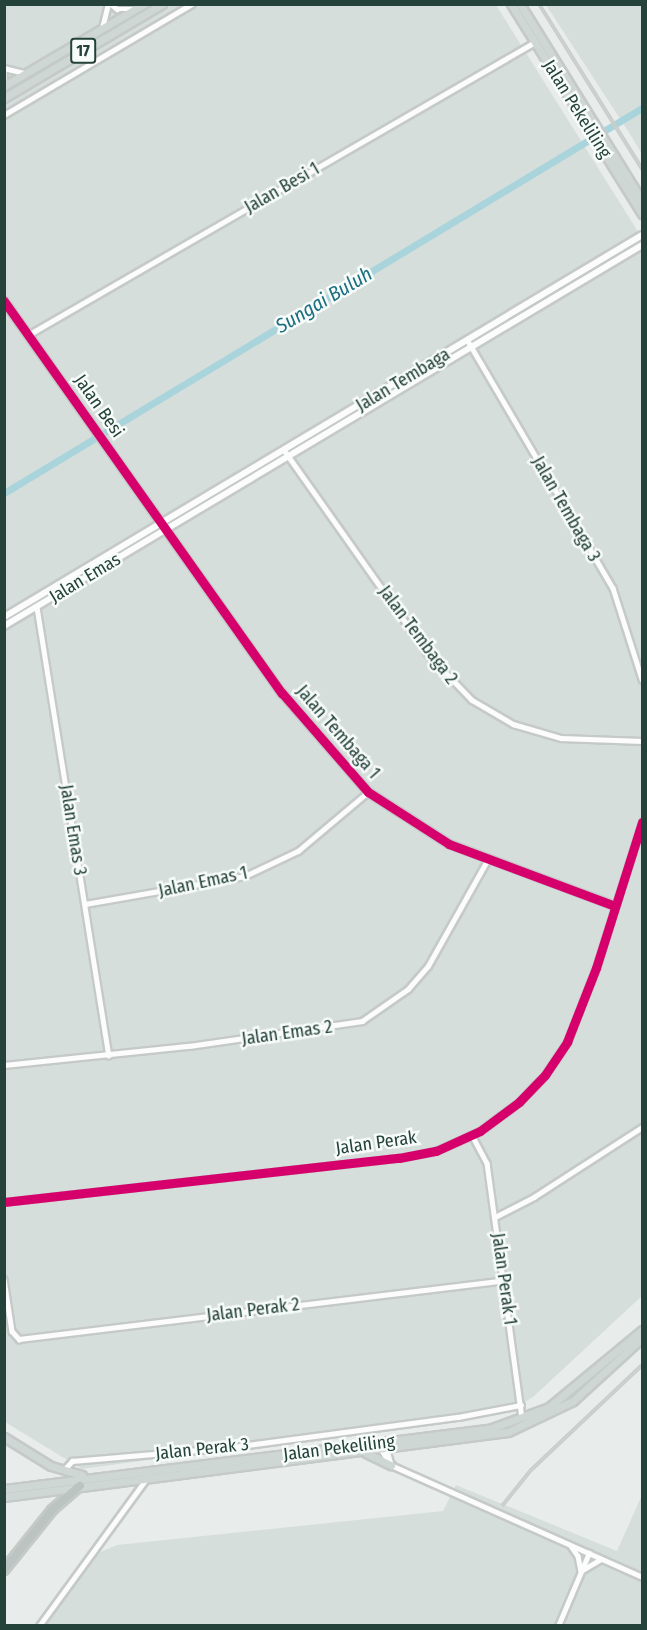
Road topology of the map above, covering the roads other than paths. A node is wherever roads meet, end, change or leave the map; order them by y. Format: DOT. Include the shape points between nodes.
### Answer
graph roads {
  1 [pos="110,4"];
  2 [pos="162,4"];
  3 [pos="192,4"];
  4 [pos="511,4"];
  5 [pos="520,4"];
  6 [pos="140,7"];
  7 [pos="100,30"];
  8 [pos="535,42"];
  9 [pos="4,70"];
  10 [pos="26,73"];
  11 [pos="4,85"];
  12 [pos="4,98"];
  13 [pos="4,115"];
  14 [pos="588,120"];
  15 [pos="608,152"];
  16 [pos="642,201"];
  17 [pos="642,214"];
  18 [pos="640,236"];
  19 [pos="642,245"];
  20 [pos="4,301"];
  21 [pos="28,334"];
  22 [pos="470,344"];
  23 [pos="286,453"];
  24 [pos="164,526"];
  25 [pos="37,607"];
  26 [pos="4,617"];
  27 [pos="4,626"];
  28 [pos="642,678"];
  29 [pos="642,741"];
  30 [pos="368,792"];
  31 [pos="642,822"];
  32 [pos="487,861"];
  33 [pos="85,904"];
  34 [pos="615,906"];
  35 [pos="109,1054"];
  36 [pos="4,1065"];
  37 [pos="642,1127"];
  38 [pos="472,1135"];
  39 [pos="4,1202"];
  40 [pos="495,1217"];
  41 [pos="4,1279"];
  42 [pos="504,1280"];
  43 [pos="642,1330"];
  44 [pos="642,1338"];
  45 [pos="521,1405"];
  46 [pos="524,1423"];
  47 [pos="4,1437"];
  48 [pos="383,1447"];
  49 [pos="366,1453"];
  50 [pos="391,1465"];
  51 [pos="64,1471"];
  52 [pos="88,1476"];
  53 [pos="148,1478"];
  54 [pos="81,1486"];
  55 [pos="4,1489"];
  56 [pos="4,1497"];
  57 [pos="569,1544"];
  58 [pos="589,1553"];
  59 [pos="601,1558"];
  60 [pos="4,1570"];
  61 [pos="581,1571"];
  62 [pos="642,1577"];
  63 [pos="39,1626"];
  64 [pos="558,1626"];
  1 -- 6 [label="street" via="117,9"];
  1 -- 7 [label="street"];
  2 -- 12 [label="main road, 17"];
  3 -- 13 [label="street"];
  4 -- 8 [label="main road, Jalan Pekeliling"];
  5 -- 14 [label="main road, Jalan Pekeliling"];
  6 -- 7 [label="main road, 17"];
  7 -- 10 [label="main road, 17"];
  8 -- 14 [label="main road, Jalan Pekeliling"];
  8 -- 21 [label="street, Jalan Besi 1"];
  9 -- 10 [label="street"];
  9 -- 11 [label="street"];
  10 -- 11 [label="main road, 17"];
  14 -- 15 [label="main road, Jalan Pekeliling"];
  15 -- 16 [label="main road, Jalan Pekeliling"];
  15 -- 17 [label="main road, Jalan Pekeliling"];
  18 -- 19 [label="street"];
  18 -- 22 [label="main road, Jalan Tembaga"];
  19 -- 22 [label="main road, Jalan Tembaga"];
  20 -- 21 [label="main road, Jalan Besi"];
  21 -- 24 [label="main road, Jalan Besi"];
  22 -- 23 [label="main road, Jalan Tembaga"];
  22 -- 28 [label="street, Jalan Tembaga 3" via="613,588"];
  23 -- 24 [label="main road, Jalan Tembaga"];
  23 -- 29 [label="street, Jalan Tembaga 2" via="427,652 472,700 513,724 561,738"];
  24 -- 25 [label="main road, Jalan Emas"];
  24 -- 26 [label="main road, Jalan Emas"];
  24 -- 30 [label="main road, Jalan Tembaga 1" via="282,693"];
  25 -- 27 [label="main road, Jalan Emas"];
  25 -- 33 [label="street, Jalan Emas 3"];
  30 -- 32 [label="main road, Jalan Tembaga 1" via="448,844"];
  30 -- 33 [label="street, Jalan Emas 1" via="298,851 245,876"];
  31 -- 34 [label="street"];
  32 -- 34 [label="main road, Jalan Tembaga 1"];
  32 -- 35 [label="street, Jalan Emas 2" via="428,966 400,995 362,1021"];
  33 -- 35 [label="street, Jalan Emas 3"];
  34 -- 38 [label="street, Jalan Perak" via="567,1042 545,1076 519,1102"];
  35 -- 36 [label="street, Jalan Emas 2"];
  37 -- 40 [label="street" via="534,1197"];
  38 -- 39 [label="street, Jalan Perak" via="436,1151 399,1158"];
  38 -- 40 [label="street, Jalan Perak 1" via="487,1163"];
  40 -- 42 [label="street, Jalan Perak 1"];
  41 -- 42 [label="street, Jalan Perak 2" via="11,1324 15,1336 22,1339"];
  42 -- 45 [label="street, Jalan Perak 1"];
  43 -- 46 [label="main road, Jalan Pekeliling" via="573,1391"];
  44 -- 46 [label="main road, Jalan Pekeliling" via="579,1397"];
  45 -- 46 [label="street, Jalan Perak 1"];
  45 -- 51 [label="street, Jalan Perak 3" via="225,1448 72,1461"];
  46 -- 48 [label="main road, Jalan Pekeliling"];
  47 -- 51 [label="main road"];
  48 -- 49 [label="main road, Jalan Pekeliling"];
  48 -- 50 [label="street"];
  48 -- 52 [label="main road, Jalan Pekeliling"];
  49 -- 50 [label="main road"];
  49 -- 53 [label="main road, Jalan Pekeliling"];
  50 -- 57 [label="street"];
  51 -- 52 [label="main road"];
  52 -- 55 [label="main road, Jalan Pekeliling"];
  53 -- 54 [label="main road, Jalan Pekeliling"];
  53 -- 63 [label="street"];
  54 -- 56 [label="main road, Jalan Pekeliling"];
  54 -- 60 [label="highway" via="52,1510"];
  57 -- 58 [label="street"];
  57 -- 61 [label="street" via="578,1556"];
  58 -- 59 [label="street"];
  58 -- 61 [label="street"];
  59 -- 61 [label="street"];
  59 -- 62 [label="street"];
  61 -- 64 [label="street"];
}
